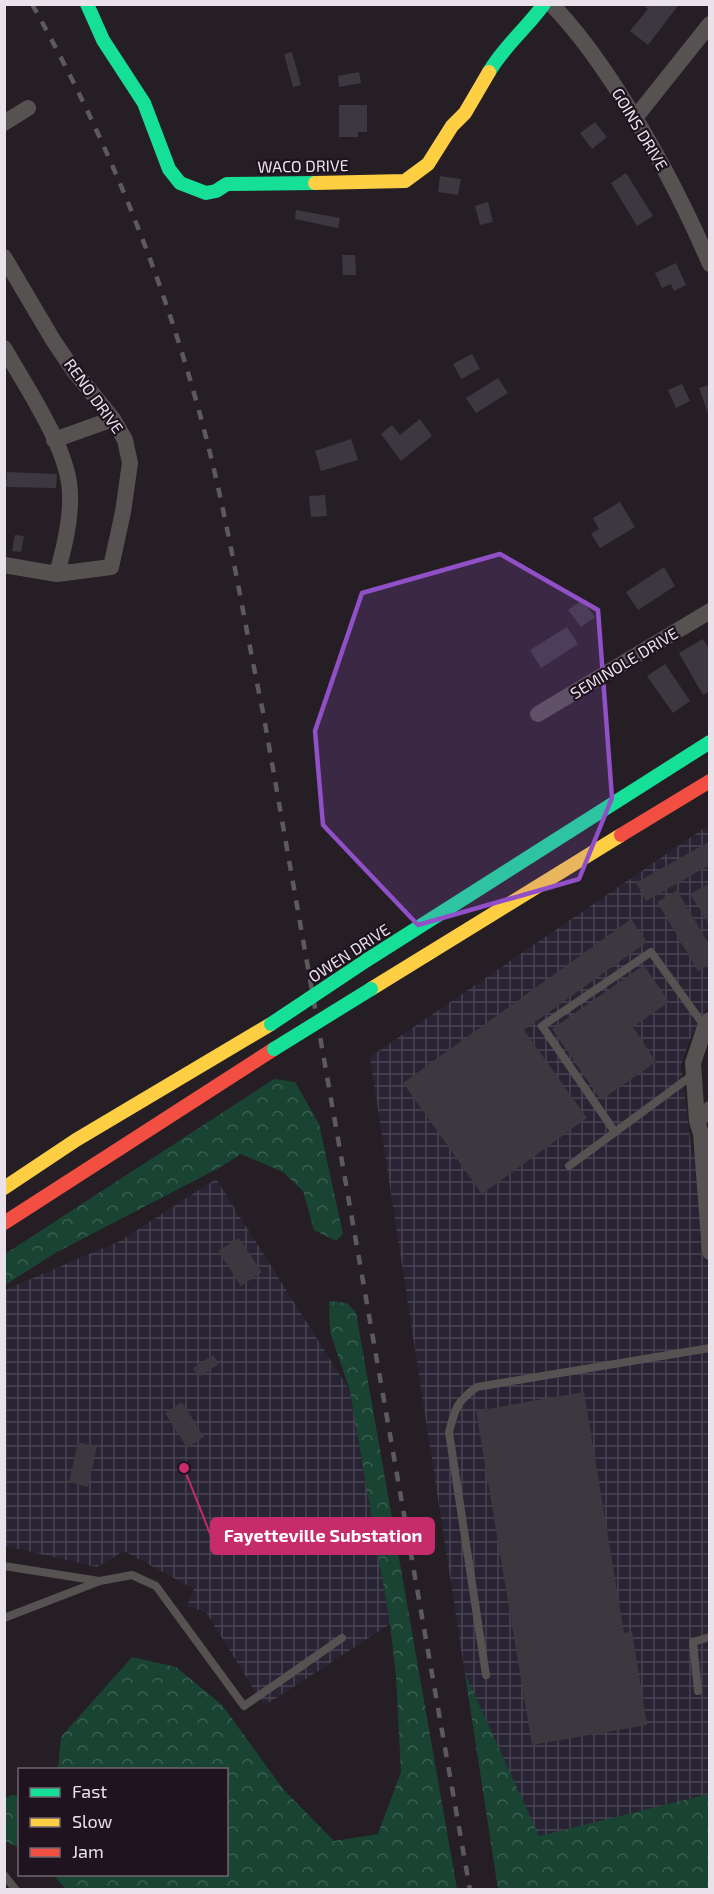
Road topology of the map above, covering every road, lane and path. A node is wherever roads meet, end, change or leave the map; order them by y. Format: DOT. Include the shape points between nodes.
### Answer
graph roads {
  1 [pos="87,4"];
  2 [pos="544,4"];
  3 [pos="551,4"];
  4 [pos="710,24"];
  5 [pos="28,108"];
  6 [pos="635,118"];
  7 [pos="4,123"];
  8 [pos="4,256"];
  9 [pos="708,257"];
  10 [pos="4,348"];
  11 [pos="113,419"];
  12 [pos="54,440"];
  13 [pos="4,565"];
  14 [pos="57,574"];
  15 [pos="710,611"];
  16 [pos="538,714"];
  17 [pos="710,742"];
  18 [pos="710,781"];
  19 [pos="707,1024"];
  20 [pos="694,1074"];
  21 [pos="710,1109"];
  22 [pos="697,1121"];
  23 [pos="615,1132"];
  24 [pos="569,1166"];
  25 [pos="4,1188"];
  26 [pos="4,1223"];
  27 [pos="710,1252"];
  28 [pos="710,1347"];
  29 [pos="4,1566"];
  30 [pos="100,1581"];
  31 [pos="4,1618"];
  32 [pos="710,1637"];
  33 [pos="342,1638"];
  34 [pos="486,1675"];
  35 [pos="698,1691"];
  36 [pos="4,1875"];
  37 [pos="16,1890"];
  1 -- 2 [label="main road, WACO DRIVE" via="103,40 144,103 169,169 180,183 206,193 227,184 405,181 428,164 465,113 500,53"];
  3 -- 6 [label="street, GOINS DRIVE" via="569,22"];
  4 -- 6 [label="street"];
  5 -- 7 [label="street"];
  6 -- 9 [label="street, GOINS DRIVE"];
  8 -- 11 [label="street, RENO DRIVE" via="69,363"];
  10 -- 12 [label="street"];
  11 -- 12 [label="street"];
  11 -- 14 [label="street, RENO DRIVE" via="125,440 130,463 111,567"];
  12 -- 14 [label="street" via="70,491 69,532"];
  13 -- 14 [label="street, RENO DRIVE"];
  15 -- 16 [label="street, SEMINOLE DRIVE"];
  17 -- 25 [label="main road, OWEN DRIVE, bridge" via="271,1024 76,1140"];
  18 -- 26 [label="main road, bridge" via="274,1049"];
  19 -- 20 [label="street" via="693,1063"];
  19 -- 23 [label="lane" via="651,951 542,1026"];
  20 -- 22 [label="street"];
  20 -- 23 [label="lane"];
  21 -- 22 [label="street"];
  22 -- 27 [label="street"];
  23 -- 24 [label="lane"];
  28 -- 34 [label="lane" via="477,1387 462,1398 454,1410 449,1432"];
  29 -- 30 [label="lane"];
  30 -- 31 [label="lane"];
  30 -- 33 [label="lane" via="132,1575 156,1586 244,1706"];
  32 -- 35 [label="lane" via="693,1642"];
  36 -- 37 [label="lane"];
}
